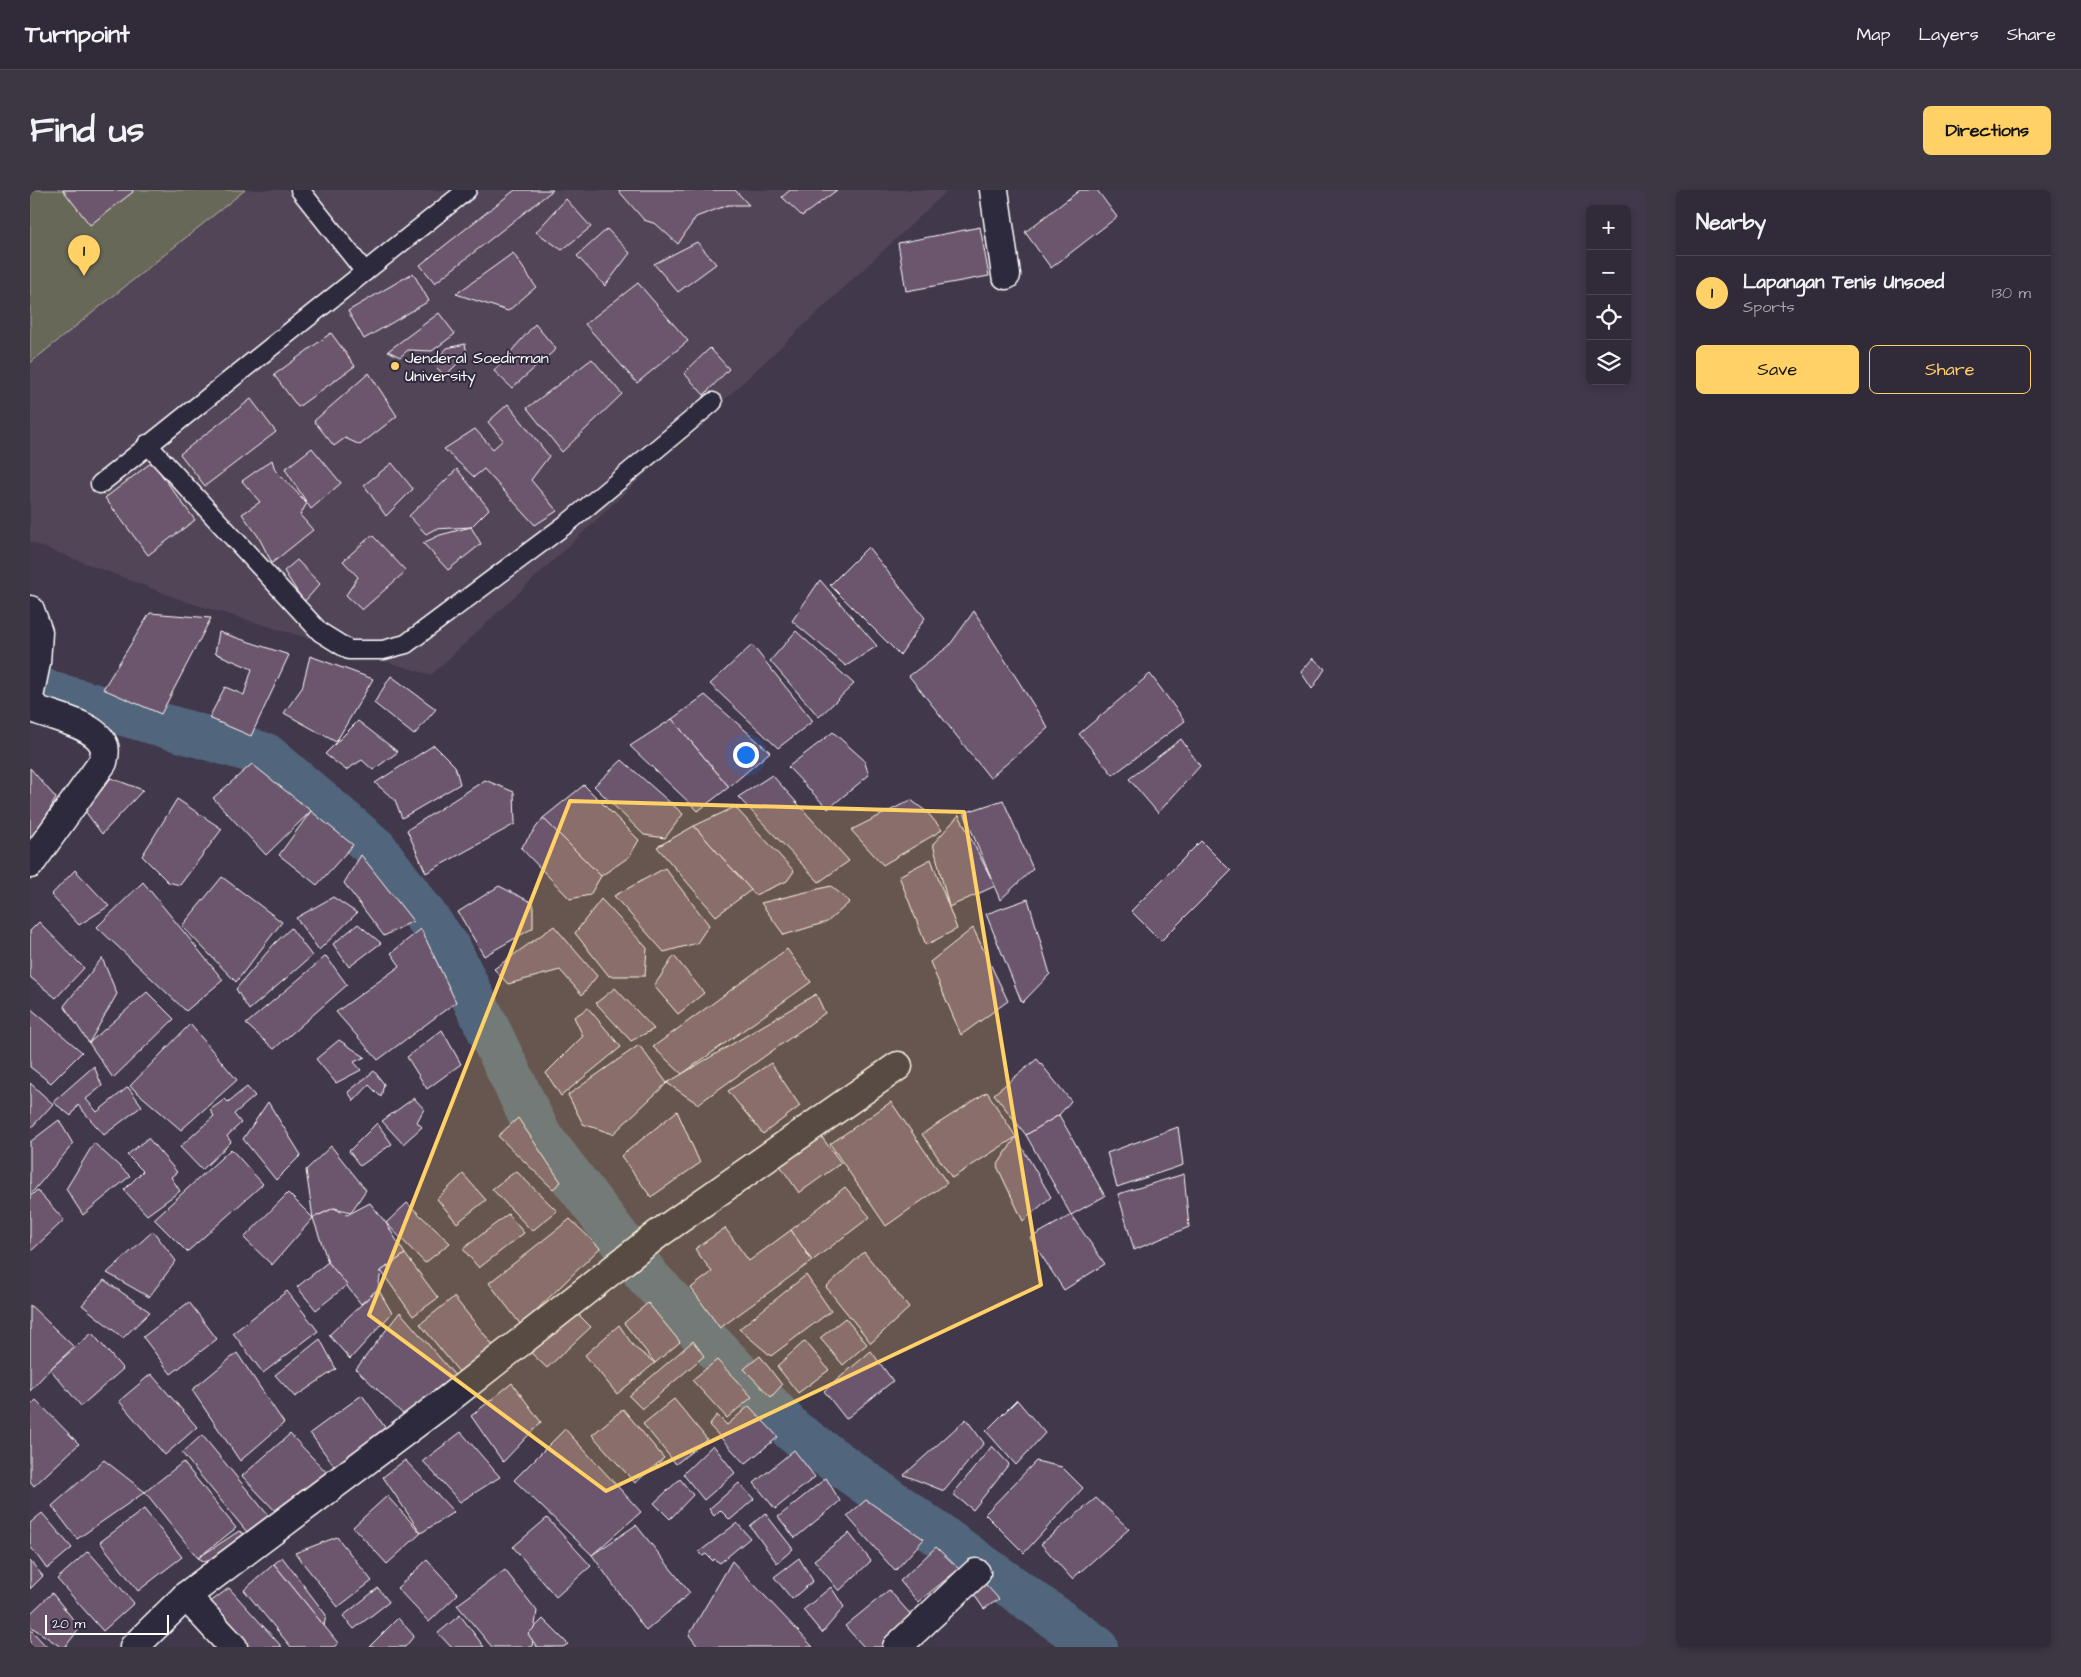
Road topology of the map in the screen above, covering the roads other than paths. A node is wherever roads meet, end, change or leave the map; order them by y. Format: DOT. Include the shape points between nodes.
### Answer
graph roads {
  1 [pos="300,190"];
  2 [pos="467,190"];
  3 [pos="994,190"];
  4 [pos="365,272"];
  5 [pos="1006,276"];
  6 [pos="713,402"];
  7 [pos="147,444"];
  8 [pos="100,484"];
  9 [pos="30,610"];
  10 [pos="30,692"];
  11 [pos="30,701"];
  12 [pos="30,864"];
  13 [pos="898,1066"];
  14 [pos="976,1573"];
  15 [pos="186,1596"];
  16 [pos="134,1647"];
  17 [pos="233,1647"];
  18 [pos="898,1647"];
  1 -- 4 [label="lane"];
  2 -- 4 [label="lane"];
  3 -- 5 [label="street"];
  4 -- 7 [label="lane"];
  6 -- 7 [label="lane" via="569,522 406,644 383,650 349,650 320,632"];
  7 -- 8 [label="lane"];
  9 -- 10 [label="street" via="38,632"];
  11 -- 12 [label="street" via="40,711 91,730 105,748 103,762"];
  13 -- 15 [label="street" via="658,1234 443,1404"];
  14 -- 18 [label="street"];
  15 -- 16 [label="street"];
  15 -- 17 [label="street"];
}
